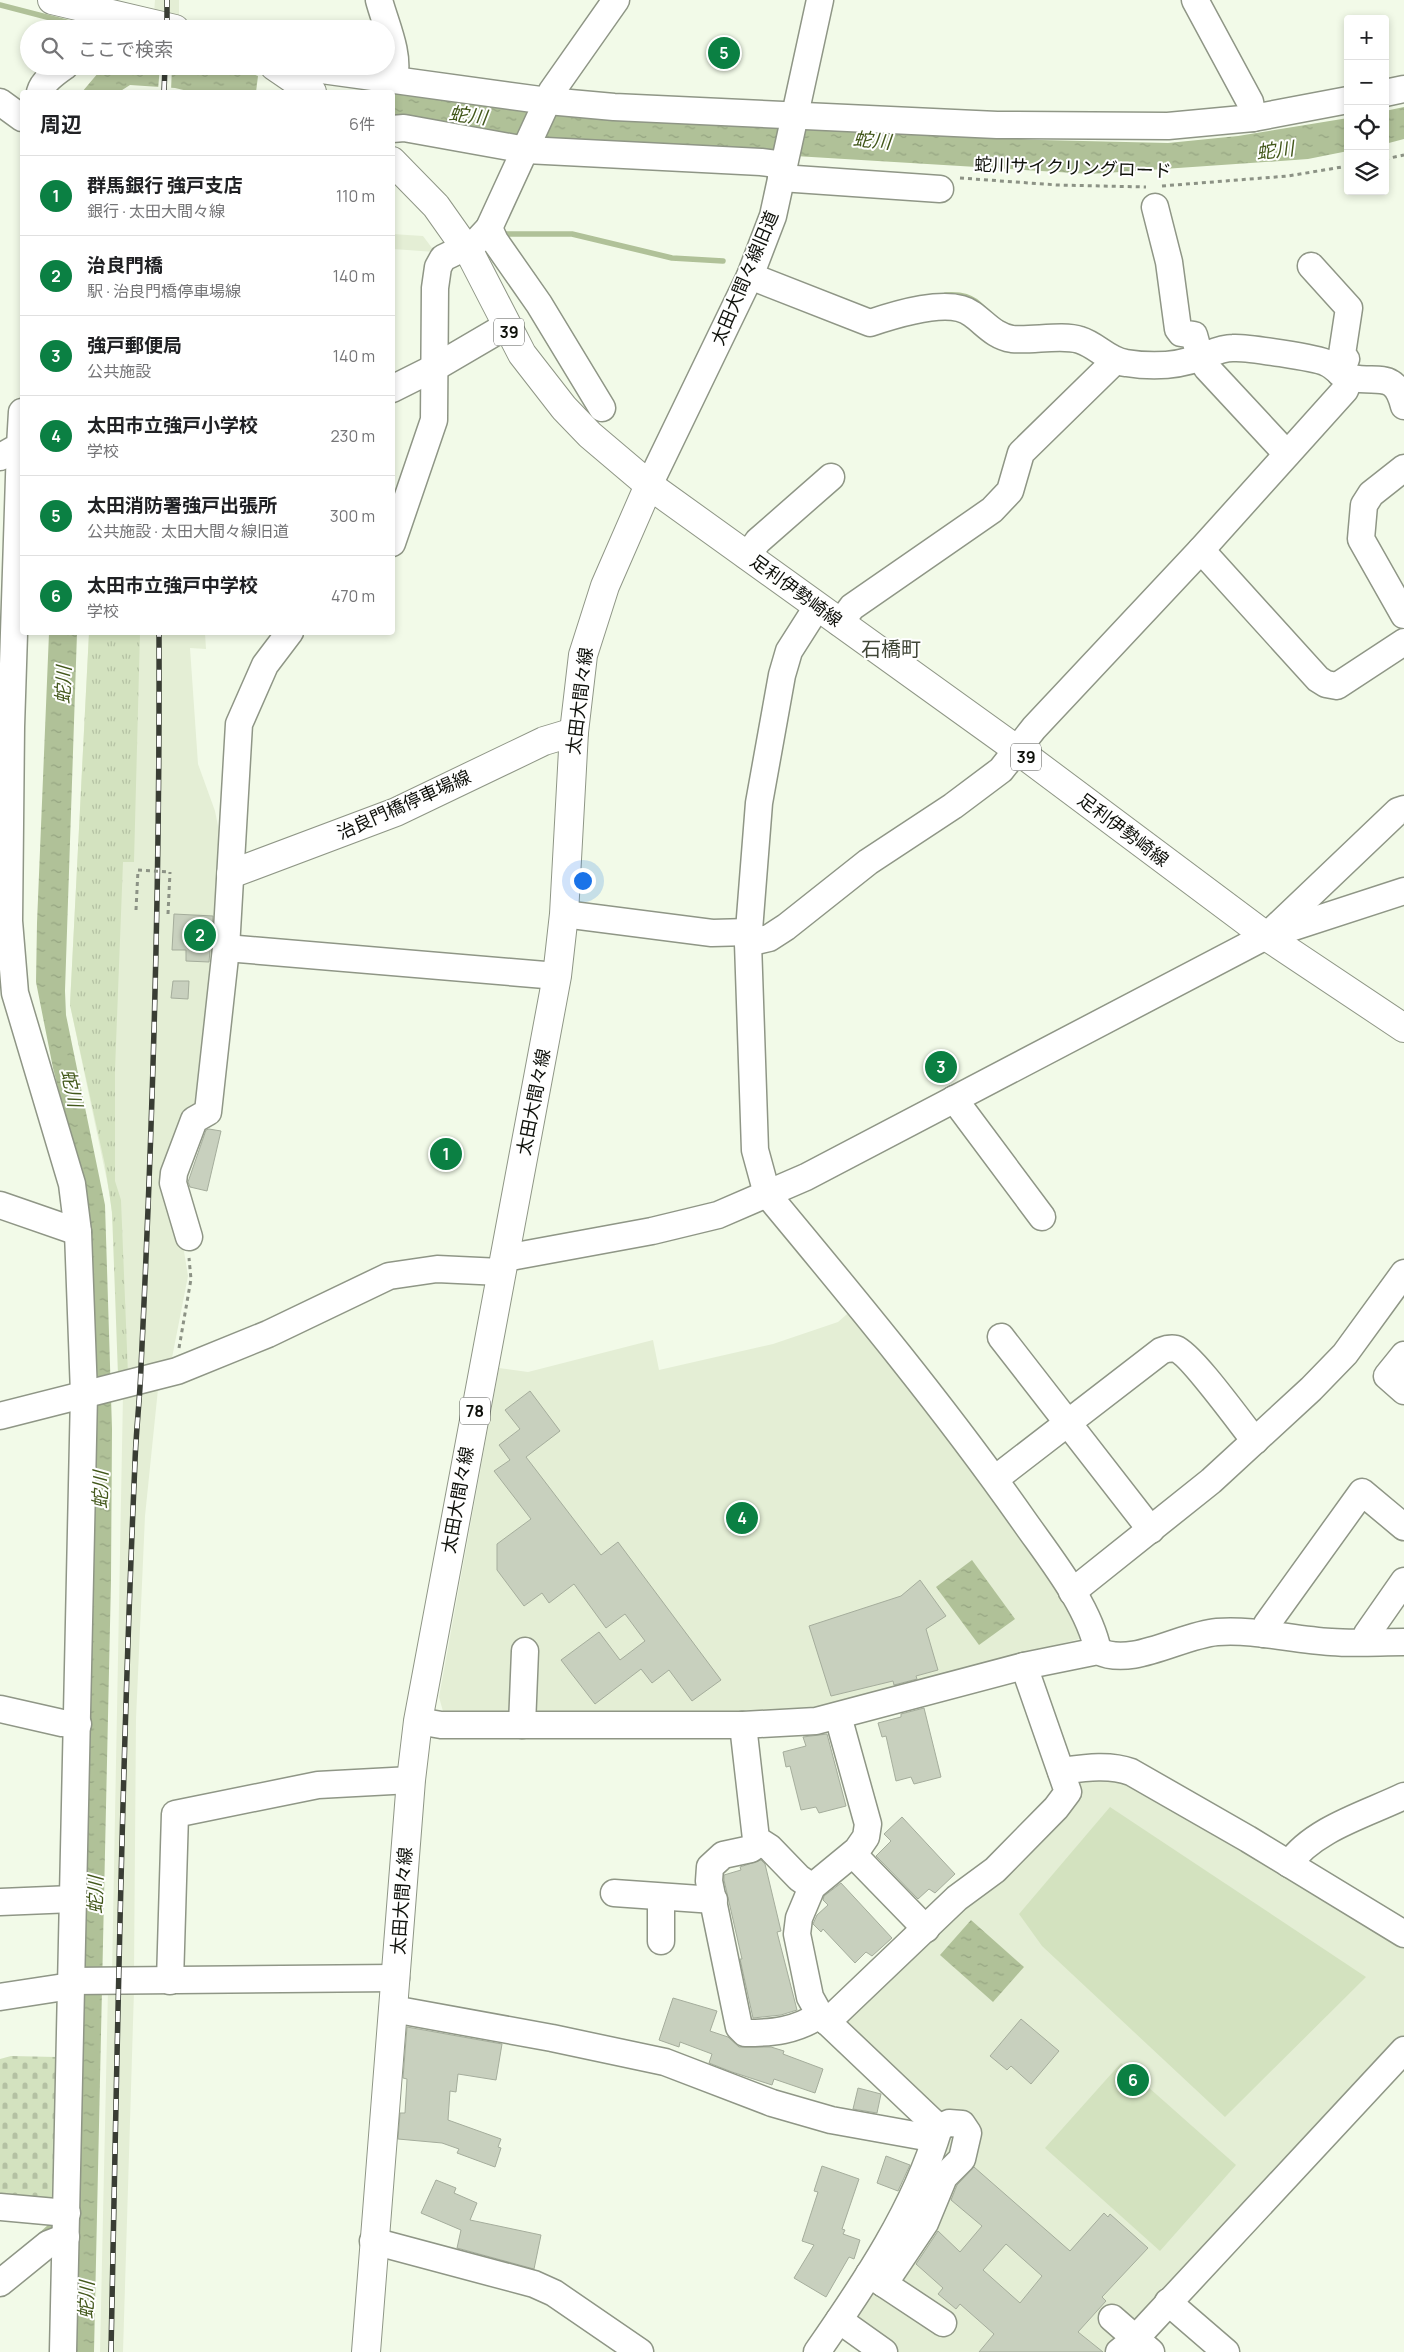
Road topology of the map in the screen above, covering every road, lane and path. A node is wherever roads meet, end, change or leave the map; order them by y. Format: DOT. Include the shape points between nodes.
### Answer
graph roads {
  1 [pos="52,0"];
  2 [pos="379,0"];
  3 [pos="616,0"];
  4 [pos="820,0"];
  5 [pos="1195,0"];
  6 [pos="102,20"];
  7 [pos="385,20"];
  8 [pos="395,62"];
  9 [pos="395,74"];
  10 [pos="53,75"];
  11 [pos="288,75"];
  12 [pos="368,75"];
  13 [pos="395,75"];
  14 [pos="394,78"];
  15 [pos="1404,89"];
  16 [pos="40,90"];
  17 [pos="309,90"];
  18 [pos="1389,92"];
  19 [pos="1344,100"];
  20 [pos="0,102"];
  21 [pos="546,103"];
  22 [pos="1252,110"];
  23 [pos="795,116"];
  24 [pos="20,117"];
  25 [pos="395,129"];
  26 [pos="528,147"];
  27 [pos="1404,155"];
  28 [pos="1389,158"];
  29 [pos="395,164"];
  30 [pos="784,167"];
  31 [pos="1344,167"];
  32 [pos="949,183"];
  33 [pos="1154,207"];
  34 [pos="489,228"];
  35 [pos="466,248"];
  36 [pos="1311,266"];
  37 [pos="750,276"];
  38 [pos="506,326"];
  39 [pos="1197,346"];
  40 [pos="1115,361"];
  41 [pos="436,367"];
  42 [pos="1345,370"];
  43 [pos="395,388"];
  44 [pos="1404,406"];
  45 [pos="602,408"];
  46 [pos="20,419"];
  47 [pos="10,452"];
  48 [pos="1287,454"];
  49 [pos="1404,468"];
  50 [pos="831,477"];
  51 [pos="649,485"];
  52 [pos="395,534"];
  53 [pos="1201,550"];
  54 [pos="747,556"];
  55 [pos="817,607"];
  56 [pos="1404,615"];
  57 [pos="840,623"];
  58 [pos="288,635"];
  59 [pos="1404,642"];
  60 [pos="5,728"];
  61 [pos="574,732"];
  62 [pos="1016,750"];
  63 [pos="1401,810"];
  64 [pos="231,874"];
  65 [pos="1404,891"];
  66 [pos="136,910"];
  67 [pos="168,914"];
  68 [pos="564,914"];
  69 [pos="5,917"];
  70 [pos="1266,936"];
  71 [pos="748,938"];
  72 [pos="226,948"];
  73 [pos="557,976"];
  74 [pos="7,995"];
  75 [pos="1404,1028"];
  76 [pos="954,1099"];
  77 [pos="766,1194"];
  78 [pos="0,1206"];
  79 [pos="1042,1217"];
  80 [pos="78,1232"];
  81 [pos="189,1237"];
  82 [pos="503,1263"];
  83 [pos="1404,1273"];
  84 [pos="1001,1337"];
  85 [pos="178,1350"];
  86 [pos="1404,1355"];
  87 [pos="1404,1390"];
  88 [pos="87,1394"];
  89 [pos="0,1416"];
  90 [pos="1068,1423"];
  91 [pos="1254,1441"];
  92 [pos="995,1479"];
  93 [pos="1404,1527"];
  94 [pos="1151,1530"];
  95 [pos="1404,1581"];
  96 [pos="1072,1592"];
  97 [pos="1264,1634"];
  98 [pos="1364,1642"];
  99 [pos="1404,1642"];
  100 [pos="525,1651"];
  101 [pos="1098,1651"];
  102 [pos="1024,1666"];
  103 [pos="0,1709"];
  104 [pos="838,1716"];
  105 [pos="418,1721"];
  106 [pos="78,1724"];
  107 [pos="522,1725"];
  108 [pos="743,1725"];
  109 [pos="1061,1771"];
  110 [pos="411,1780"];
  111 [pos="1401,1804"];
  112 [pos="759,1842"];
  113 [pos="853,1854"];
  114 [pos="1289,1864"];
  115 [pos="812,1887"];
  116 [pos="614,1893"];
  117 [pos="661,1897"];
  118 [pos="73,1899"];
  119 [pos="714,1900"];
  120 [pos="0,1902"];
  121 [pos="926,1929"];
  122 [pos="1404,1934"];
  123 [pos="661,1941"];
  124 [pos="396,1978"];
  125 [pos="170,1981"];
  126 [pos="73,1983"];
  127 [pos="0,1997"];
  128 [pos="393,2009"];
  129 [pos="824,2018"];
  130 [pos="1404,2050"];
  131 [pos="939,2128"];
  132 [pos="0,2207"];
  133 [pos="66,2225"];
  134 [pos="373,2241"];
  135 [pos="876,2279"];
  136 [pos="0,2283"];
  137 [pos="1168,2302"];
  138 [pos="1112,2318"];
  139 [pos="839,2320"];
  140 [pos="943,2323"];
  141 [pos="1135,2348"];
  142 [pos="63,2352"];
  143 [pos="366,2352"];
  144 [pos="640,2352"];
  145 [pos="817,2352"];
  146 [pos="884,2352"];
  147 [pos="1226,2352"];
  1 -- 6 [label="main road"];
  2 -- 7 [label="street"];
  3 -- 21 [label="street"];
  4 -- 23 [label="street, 太田大間々線旧道"];
  5 -- 22 [label="street"];
  8 -- 9 [label="street"];
  10 -- 16 [label="street"];
  11 -- 17 [label="main road"];
  12 -- 14 [label="street"];
  13 -- 14 [label="street"];
  14 -- 21 [label="street"];
  15 -- 18 [label="street"];
  19 -- 22 [label="street"];
  20 -- 24 [label="street"];
  21 -- 23 [label="street"];
  21 -- 26 [label="street"];
  22 -- 23 [label="street" via="1168,126 997,125"];
  23 -- 30 [label="street, 太田大間々線旧道"];
  25 -- 26 [label="street"];
  26 -- 30 [label="street" via="742,160"];
  26 -- 34 [label="street"];
  27 -- 28 [label="path"];
  29 -- 35 [label="main road, 足利伊勢崎線 / 39" via="436,206"];
  30 -- 32 [label="street"];
  30 -- 37 [label="street, 太田大間々線旧道" via="773,216"];
  31 -- 32 [label="path, 蛇川サイクリングロード" via="1288,176 1145,187"];
  33 -- 39 [label="street" via="1170,262 1178,329"];
  34 -- 35 [label="street"];
  34 -- 45 [label="street"];
  35 -- 38 [label="main road, 足利伊勢崎線 / 39"];
  35 -- 41 [label="street" via="443,258 438,267 435,288"];
  36 -- 42 [label="street" via="1349,308 1342,354"];
  37 -- 40 [label="street" via="870,323 936,307 959,306 997,336 1079,339"];
  37 -- 51 [label="street, 太田大間々線旧道"];
  38 -- 41 [label="street"];
  38 -- 51 [label="main road, 足利伊勢崎線 / 39" via="535,373 564,408 590,435"];
  39 -- 40 [label="street" via="1151,366"];
  39 -- 42 [label="street" via="1214,351 1234,348 1326,362"];
  39 -- 48 [label="street" via="1207,368"];
  40 -- 57 [label="street" via="1021,453 1010,490 992,510 852,608"];
  41 -- 43 [label="street"];
  41 -- 52 [label="street" via="434,420"];
  42 -- 44 [label="street" via="1389,380 1397,386"];
  42 -- 48 [label="street" via="1345,390"];
  46 -- 47 [label="street"];
  47 -- 60 [label="street"];
  48 -- 53 [label="street"];
  49 -- 56 [label="street" via="1371,494 1364,505 1361,539"];
  50 -- 54 [label="street" via="758,541"];
  51 -- 54 [label="main road, 足利伊勢崎線 / 39"];
  51 -- 61 [label="main road, 太田大間々線 / 78" via="592,624 584,655"];
  53 -- 59 [label="street" via="1318,680 1326,684 1337,686"];
  53 -- 62 [label="street"];
  54 -- 55 [label="main road, 足利伊勢崎線 / 39"];
  55 -- 57 [label="main road, 足利伊勢崎線 / 39"];
  55 -- 71 [label="street" via="789,651 782,675 759,803"];
  57 -- 62 [label="main road, 足利伊勢崎線 / 39"];
  58 -- 64 [label="street" via="265,665 239,724"];
  60 -- 69 [label="street"];
  61 -- 64 [label="main road, 治良門橋停車場線" via="544,741 396,812"];
  61 -- 68 [label="main road, 太田大間々線 / 78"];
  62 -- 70 [label="main road, 足利伊勢崎線 / 39"];
  62 -- 71 [label="street" via="989,781 868,862 786,927 769,938"];
  63 -- 70 [label="street"];
  64 -- 72 [label="street"];
  65 -- 70 [label="street"];
  66 -- 67 [label="path, bridge" via="138,870 170,872"];
  68 -- 71 [label="street"];
  68 -- 73 [label="main road, 太田大間々線 / 78"];
  69 -- 74 [label="street"];
  70 -- 75 [label="main road, 足利伊勢崎線 / 39"];
  70 -- 76 [label="street"];
  71 -- 77 [label="street" via="756,1150"];
  72 -- 73 [label="street"];
  72 -- 81 [label="street" via="208,1112 194,1120 174,1173 173,1183"];
  73 -- 82 [label="main road, 太田大間々線 / 78"];
  74 -- 80 [label="street" via="69,1171"];
  76 -- 77 [label="street" via="806,1177"];
  76 -- 79 [label="street"];
  77 -- 82 [label="street" via="718,1215 652,1232 516,1256"];
  77 -- 92 [label="street" via="930,1393"];
  78 -- 80 [label="street"];
  80 -- 88 [label="street"];
  81 -- 85 [label="path" via="191,1279"];
  82 -- 88 [label="street" via="389,1276 268,1334 177,1371"];
  82 -- 105 [label="main road, 太田大間々線 / 78"];
  83 -- 91 [label="street" via="1344,1354"];
  84 -- 90 [label="street"];
  86 -- 87 [label="street" via="1387,1376"];
  88 -- 89 [label="street"];
  88 -- 106 [label="street"];
  90 -- 91 [label="street" via="1169,1348 1178,1350 1192,1363"];
  90 -- 92 [label="street"];
  90 -- 94 [label="street"];
  91 -- 94 [label="street"];
  92 -- 96 [label="street"];
  93 -- 97 [label="street" via="1362,1492 1267,1624"];
  94 -- 96 [label="street"];
  95 -- 98 [label="street"];
  96 -- 101 [label="street" via="1095,1635"];
  97 -- 98 [label="street" via="1331,1642"];
  97 -- 101 [label="street" via="1216,1632 1142,1652 1109,1656"];
  98 -- 99 [label="street"];
  100 -- 107 [label="street"];
  101 -- 102 [label="street"];
  102 -- 104 [label="street"];
  102 -- 109 [label="street"];
  103 -- 106 [label="street"];
  104 -- 108 [label="street" via="816,1722"];
  104 -- 113 [label="street" via="868,1824 866,1837"];
  105 -- 107 [label="street" via="441,1725"];
  105 -- 110 [label="main road, 太田大間々線 / 78"];
  106 -- 118 [label="street"];
  107 -- 108 [label="street"];
  108 -- 112 [label="street" via="756,1839"];
  109 -- 114 [label="street" via="1108,1767 1131,1772"];
  109 -- 121 [label="street" via="1068,1792 1056,1808 995,1870 957,1898"];
  110 -- 124 [label="main road, 太田大間々線 / 78"];
  110 -- 125 [label="street" via="318,1785 176,1814"];
  111 -- 114 [label="street" via="1311,1840"];
  112 -- 115 [label="street" via="770,1848"];
  112 -- 119 [label="street" via="751,1849 723,1855 710,1867 709,1881"];
  113 -- 115 [label="street"];
  113 -- 121 [label="street"];
  114 -- 122 [label="street"];
  115 -- 129 [label="street" via="801,1911 796,1934 810,1997"];
  116 -- 117 [label="street"];
  117 -- 119 [label="street"];
  117 -- 123 [label="street"];
  118 -- 120 [label="street"];
  118 -- 126 [label="street"];
  119 -- 129 [label="street" via="739,2027 745,2033 776,2033"];
  121 -- 129 [label="street"];
  124 -- 125 [label="street"];
  124 -- 128 [label="main road, 太田大間々線 / 78"];
  125 -- 126 [label="street"];
  126 -- 127 [label="street"];
  126 -- 133 [label="street"];
  128 -- 131 [label="street" via="665,2062 772,2103 830,2120 920,2136"];
  128 -- 134 [label="main road, 太田大間々線 / 78"];
  129 -- 131 [label="street"];
  130 -- 137 [label="street"];
  131 -- 135 [label="street"];
  132 -- 133 [label="street"];
  133 -- 136 [label="street"];
  133 -- 142 [label="street"];
  134 -- 143 [label="main road, 太田大間々線 / 78"];
  134 -- 144 [label="street" via="534,2284 554,2293"];
  135 -- 139 [label="street"];
  135 -- 140 [label="street"];
  137 -- 141 [label="street"];
  137 -- 147 [label="street"];
  138 -- 141 [label="street"];
  139 -- 145 [label="street"];
  139 -- 146 [label="street"];
}
